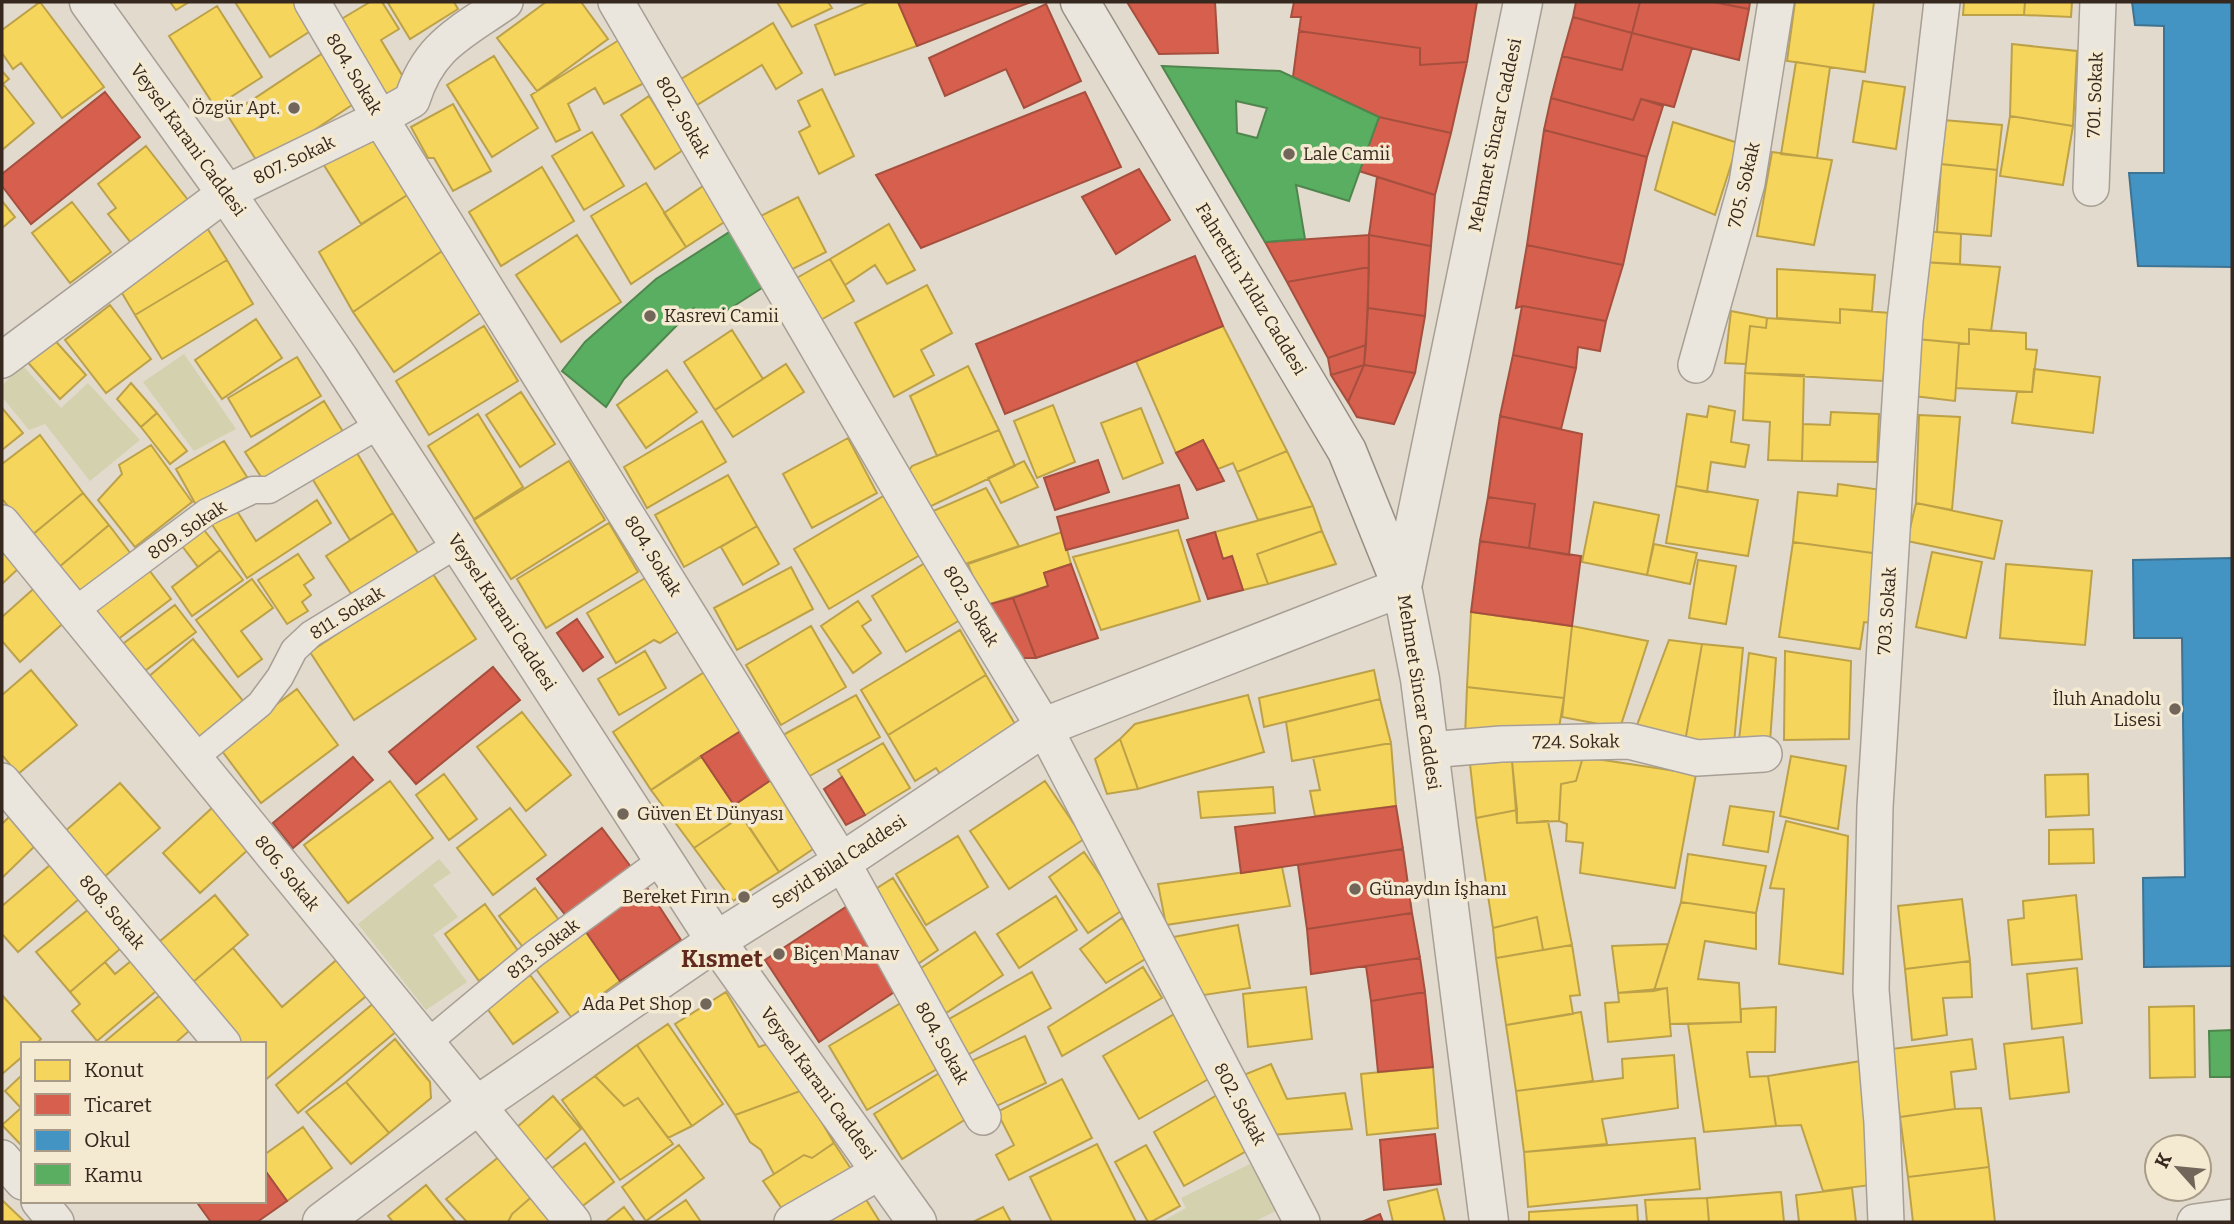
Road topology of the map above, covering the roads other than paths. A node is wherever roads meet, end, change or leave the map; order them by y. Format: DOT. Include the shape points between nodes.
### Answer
graph roads {
  1 [pos="89,2"];
  2 [pos="312,2"];
  3 [pos="505,2"];
  4 [pos="616,2"];
  5 [pos="1080,2"];
  6 [pos="1524,2"];
  7 [pos="1776,2"];
  8 [pos="1942,2"];
  9 [pos="2098,2"];
  10 [pos="380,118"];
  11 [pos="2091,188"];
  12 [pos="226,192"];
  13 [pos="2,360"];
  14 [pos="1696,365"];
  15 [pos="381,424"];
  16 [pos="2,523"];
  17 [pos="458,544"];
  18 [pos="1402,587"];
  19 [pos="73,612"];
  20 [pos="1044,727"];
  21 [pos="1429,751"];
  22 [pos="1764,754"];
  23 [pos="192,759"];
  24 [pos="2,781"];
  25 [pos="663,859"];
  26 [pos="842,862"];
  27 [pos="716,942"];
  28 [pos="221,1042"];
  29 [pos="427,1043"];
  30 [pos="478,1105"];
  31 [pos="983,1117"];
  32 [pos="2,1158"];
  33 [pos="881,1171"];
  34 [pos="21,1180"];
  35 [pos="41,1203"];
  36 [pos="2232,1217"];
  37 [pos="56,1222"];
  38 [pos="322,1222"];
  39 [pos="573,1222"];
  40 [pos="764,1222"];
  41 [pos="778,1222"];
  42 [pos="792,1222"];
  43 [pos="916,1222"];
  44 [pos="1302,1222"];
  45 [pos="1489,1222"];
  46 [pos="1886,1222"];
  47 [pos="2195,1222"];
  1 -- 12 [label="street, Veysel Karani Caddesi"];
  2 -- 10 [label="street, 804. Sokak"];
  3 -- 10 [label="street, 807. Sokak" via="440,48 419,75 412,100"];
  4 -- 20 [label="street, 802. Sokak"];
  5 -- 18 [label="street, Fahrettin Yıldız Caddesi" via="1347,451"];
  6 -- 18 [label="street, Mehmet Sincar Caddesi"];
  7 -- 14 [label="street, 705. Sokak" via="1748,183"];
  8 -- 46 [label="street, 703. Sokak" via="1905,321 1875,807 1871,990"];
  9 -- 11 [label="street, 701. Sokak"];
  10 -- 12 [label="street, 807. Sokak"];
  10 -- 26 [label="street, 804. Sokak"];
  12 -- 13 [label="street, 807. Sokak"];
  12 -- 15 [label="street, Veysel Karani Caddesi"];
  15 -- 17 [label="street, Veysel Karani Caddesi"];
  15 -- 19 [label="street, 809. Sokak" via="269,490 253,490 207,512"];
  16 -- 19 [label="street, 806. Sokak"];
  17 -- 23 [label="street, 811. Sokak" via="311,634 294,650 260,704"];
  17 -- 25 [label="street, Veysel Karani Caddesi"];
  18 -- 20 [label="street, Seyid Bilal Caddesi"];
  18 -- 21 [label="street, Mehmet Sincar Caddesi"];
  19 -- 23 [label="street, 806. Sokak"];
  20 -- 26 [label="street, Seyid Bilal Caddesi"];
  20 -- 44 [label="street, 802. Sokak"];
  21 -- 22 [label="street, 724. Sokak" via="1629,741 1697,758"];
  21 -- 45 [label="street, Mehmet Sincar Caddesi"];
  23 -- 29 [label="street, 806. Sokak"];
  24 -- 28 [label="street, 808. Sokak"];
  25 -- 27 [label="street, Veysel Karani Caddesi"];
  25 -- 29 [label="street, 813. Sokak" via="534,954"];
  26 -- 27 [label="street, Seyid Bilal Caddesi"];
  26 -- 31 [label="street, 804. Sokak"];
  27 -- 30 [label="street, Seyid Bilal Caddesi"];
  27 -- 33 [label="street, Veysel Karani Caddesi"];
  29 -- 30 [label="street, 806. Sokak"];
  30 -- 38 [label="street, Seyid Bilal Caddesi"];
  30 -- 39 [label="street, 806. Sokak"];
  32 -- 34 [label="street"];
  33 -- 42 [label="street"];
  33 -- 43 [label="street, Veysel Karani Caddesi"];
  35 -- 37 [label="street"];
  36 -- 47 [label="street"];
  40 -- 41 [label="street"];
}
